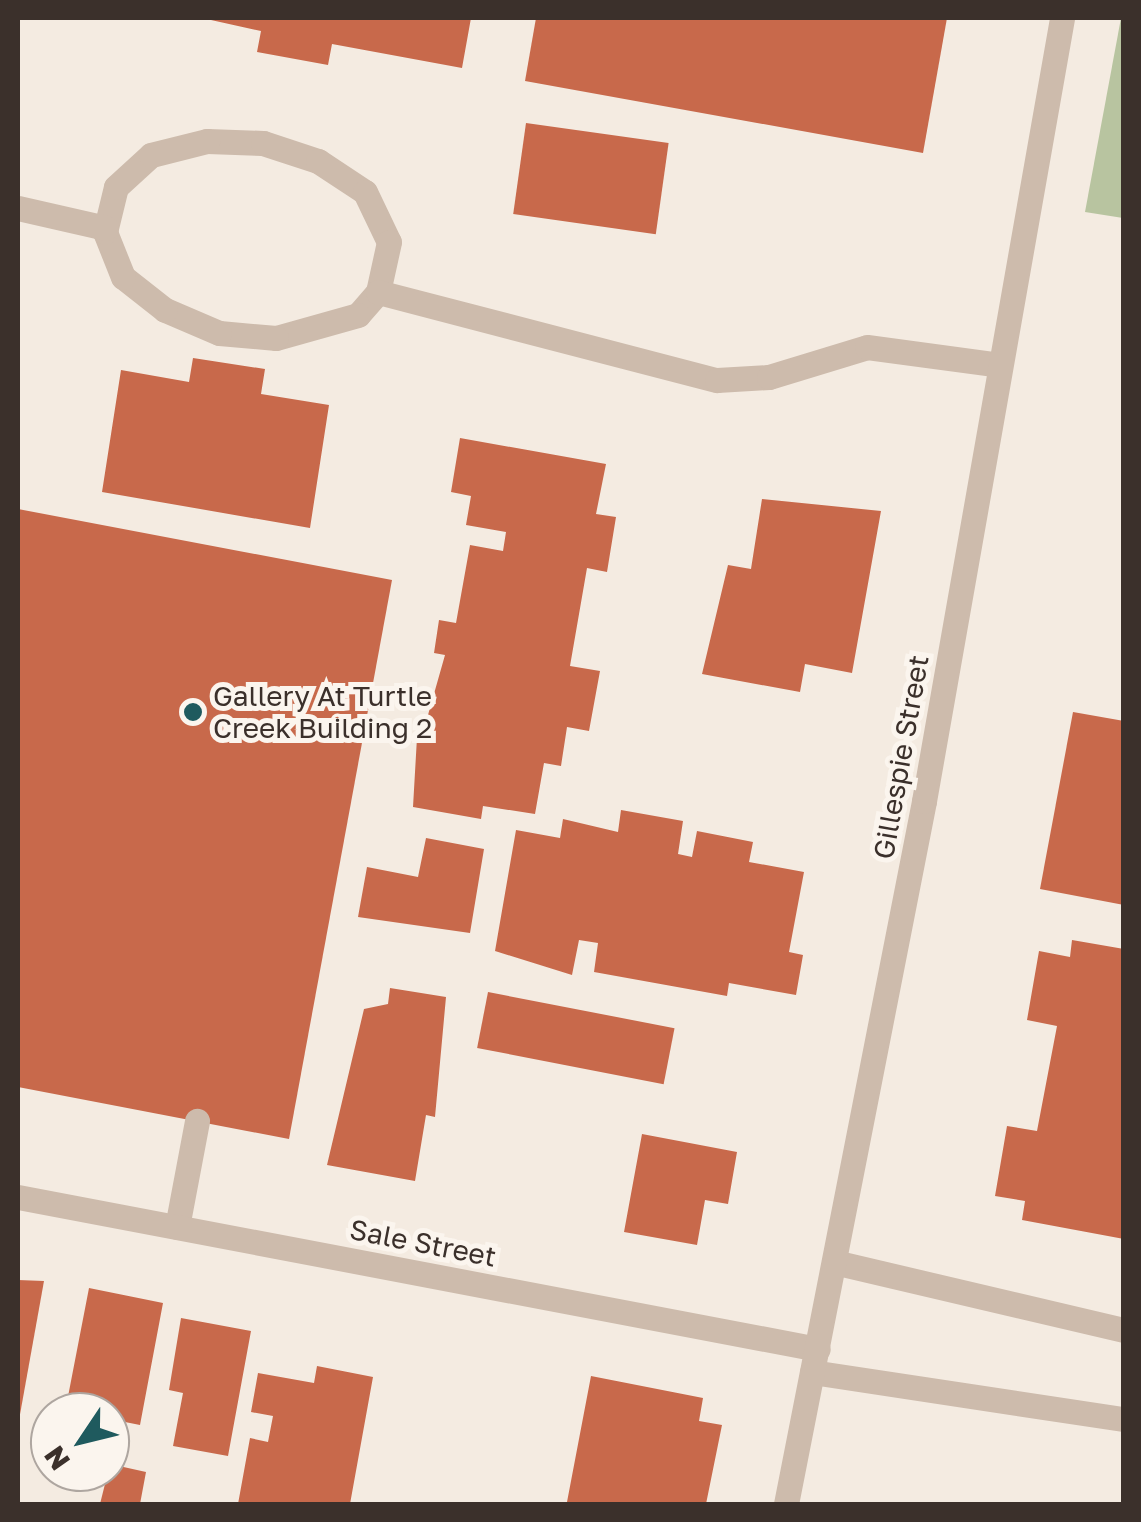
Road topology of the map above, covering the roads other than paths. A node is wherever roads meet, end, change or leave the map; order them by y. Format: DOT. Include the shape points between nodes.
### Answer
graph roads {
  1 [pos="1062,18"];
  2 [pos="18,208"];
  3 [pos="106,228"];
  4 [pos="378,292"];
  5 [pos="1000,365"];
  6 [pos="197,1121"];
  7 [pos="18,1197"];
  8 [pos="176,1228"];
  9 [pos="834,1262"];
  10 [pos="1124,1330"];
  11 [pos="815,1361"];
  12 [pos="1124,1419"];
  13 [pos="786,1504"];
  1 -- 5 [label="street, Gillespie Street"];
  2 -- 3 [label="street"];
  3 -- 4 [label="street" via="123,277 165,310 219,333 276,338 333,326"];
  3 -- 4 [label="street" via="116,186 151,154 207,141 264,143 318,161 365,192 389,242"];
  4 -- 5 [label="street" via="717,380 770,376 867,347"];
  5 -- 9 [label="street, Gillespie Street"];
  6 -- 8 [label="street"];
  7 -- 8 [label="street, Sale Street"];
  8 -- 11 [label="street, Sale Street"];
  9 -- 10 [label="street"];
  9 -- 11 [label="street, Gillespie Street"];
  11 -- 12 [label="street, Sale Street"];
  11 -- 13 [label="street, Gillespie Street"];
}
